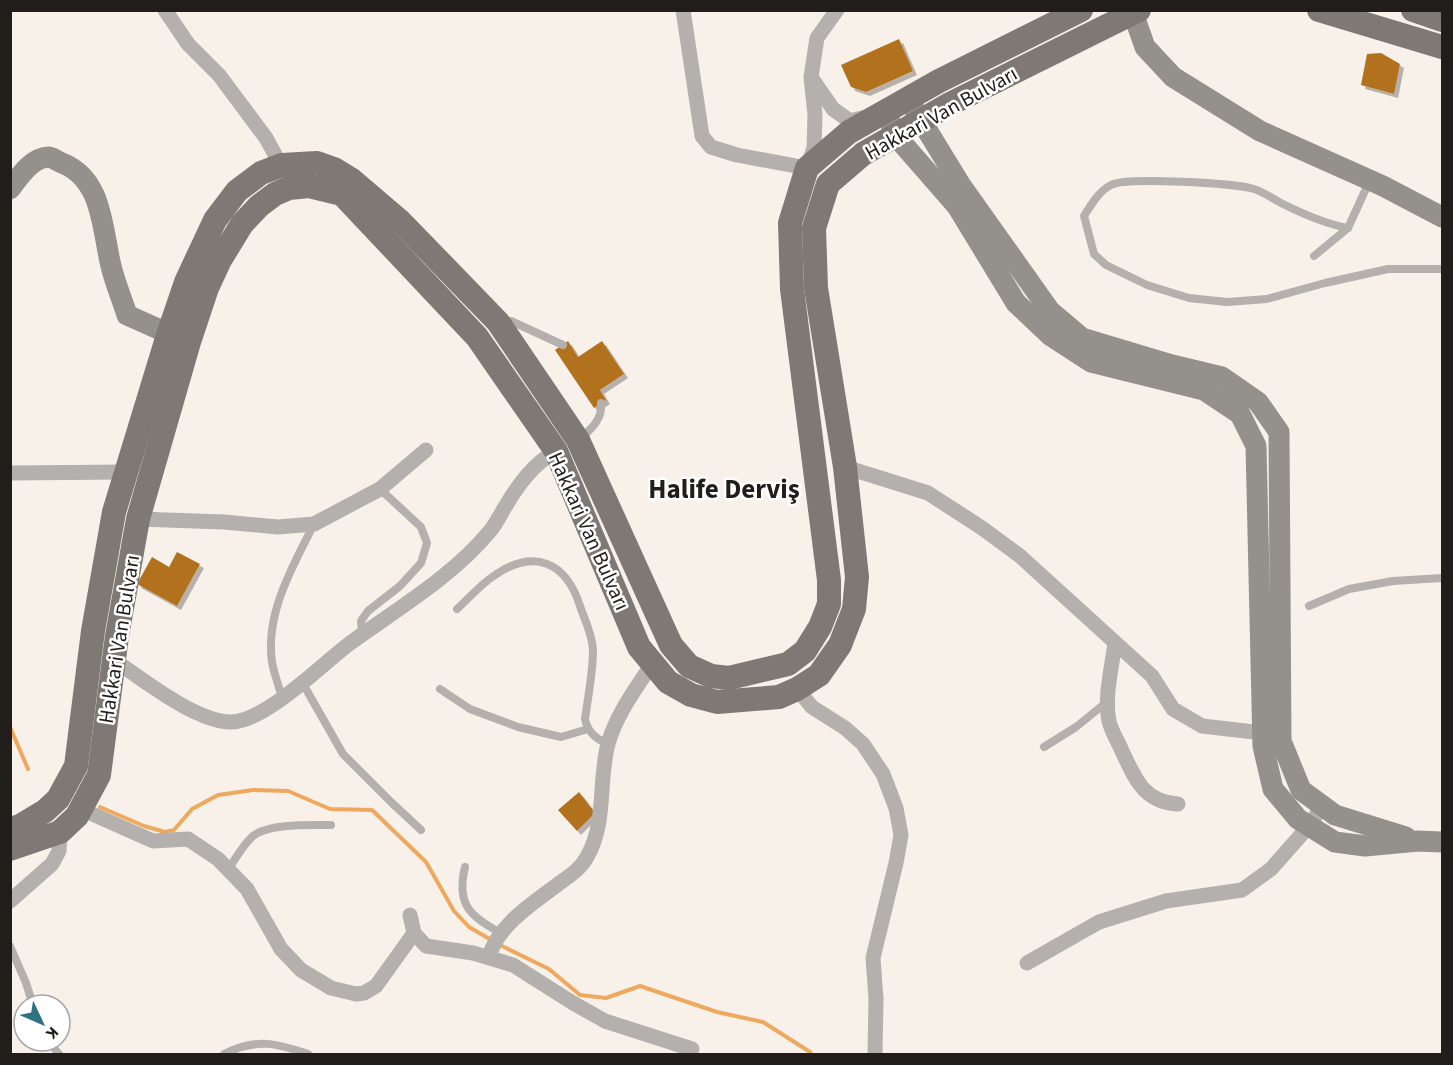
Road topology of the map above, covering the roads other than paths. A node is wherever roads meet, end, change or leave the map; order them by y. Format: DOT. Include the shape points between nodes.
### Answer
graph roads {
  1 [pos="165,10"];
  2 [pos="683,10"];
  3 [pos="837,10"];
  4 [pos="1081,10"];
  5 [pos="1318,10"];
  6 [pos="1413,10"];
  7 [pos="1135,11"];
  8 [pos="1443,20"];
  9 [pos="1443,47"];
  10 [pos="811,77"];
  11 [pos="908,99"];
  12 [pos="886,111"];
  13 [pos="923,120"];
  14 [pos="895,135"];
  15 [pos="282,165"];
  16 [pos="807,168"];
  17 [pos="1370,180"];
  18 [pos="289,188"];
  19 [pos="10,189"];
  20 [pos="1443,217"];
  21 [pos="1348,228"];
  22 [pos="1314,256"];
  23 [pos="1443,269"];
  24 [pos="488,330"];
  25 [pos="178,339"];
  26 [pos="563,345"];
  27 [pos="601,403"];
  28 [pos="567,446"];
  29 [pos="426,450"];
  30 [pos="845,467"];
  31 [pos="126,472"];
  32 [pos="10,473"];
  33 [pos="380,489"];
  34 [pos="138,519"];
  35 [pos="314,524"];
  36 [pos="1443,578"];
  37 [pos="1309,606"];
  38 [pos="457,609"];
  39 [pos="362,635"];
  40 [pos="1116,643"];
  41 [pos="114,660"];
  42 [pos="652,664"];
  43 [pos="302,682"];
  44 [pos="440,689"];
  45 [pos="797,689"];
  46 [pos="282,698"];
  47 [pos="1109,700"];
  48 [pos="588,729"];
  49 [pos="1263,733"];
  50 [pos="608,745"];
  51 [pos="1044,747"];
  52 [pos="1178,804"];
  53 [pos="1322,806"];
  54 [pos="81,809"];
  55 [pos="45,811"];
  56 [pos="331,825"];
  57 [pos="1309,826"];
  58 [pos="10,829"];
  59 [pos="421,830"];
  60 [pos="60,832"];
  61 [pos="1419,841"];
  62 [pos="1443,842"];
  63 [pos="10,849"];
  64 [pos="465,867"];
  65 [pos="229,868"];
  66 [pos="10,901"];
  67 [pos="410,915"];
  68 [pos="414,933"];
  69 [pos="494,944"];
  70 [pos="10,946"];
  71 [pos="1027,963"];
  72 [pos="29,993"];
  73 [pos="692,1048"];
  74 [pos="224,1054"];
  75 [pos="308,1054"];
  76 [pos="875,1054"];
  1 -- 15 [label="street" via="188,44 219,75"];
  2 -- 16 [label="street" via="702,136 711,147 737,155"];
  3 -- 10 [label="street" via="817,38"];
  4 -- 11 [label="main road, Hakkari Van Bulvarı"];
  5 -- 9 [label="main road"];
  6 -- 8 [label="main road"];
  7 -- 13 [label="main road, Hakkari Van Bulvarı"];
  7 -- 17 [label="street" via="1145,47 1173,77 1260,131"];
  10 -- 12 [label="street" via="833,109 850,121"];
  10 -- 16 [label="street" via="816,115 814,148"];
  11 -- 12 [label="main road, Hakkari Van Bulvarı"];
  11 -- 13 [label="street"];
  12 -- 14 [label="street"];
  12 -- 16 [label="main road, Hakkari Van Bulvarı" via="849,132"];
  13 -- 14 [label="main road, Hakkari Van Bulvarı"];
  13 -- 53 [label="street" via="960,184 1050,311 1082,338 1222,377 1258,402 1279,432 1281,741 1301,790"];
  14 -- 30 [label="main road, Hakkari Van Bulvarı" via="863,154 828,184 814,228 816,288"];
  14 -- 49 [label="street" via="957,206 1016,303 1051,336 1091,362 1204,390 1240,414 1256,446"];
  15 -- 18 [label="street"];
  15 -- 24 [label="main road, Hakkari Van Bulvarı" via="317,163 352,180 400,221"];
  15 -- 25 [label="main road, Hakkari Van Bulvarı" via="261,173 237,191 215,220 186,282"];
  16 -- 28 [label="main road, Hakkari Van Bulvarı" via="790,223 792,289 829,604 805,651 788,664 729,678 711,676 689,666 671,645"];
  17 -- 20 [label="street"];
  17 -- 21 [label="lane"];
  18 -- 24 [label="main road, Hakkari Van Bulvarı" via="309,186 342,194"];
  18 -- 25 [label="main road, Hakkari Van Bulvarı" via="259,206 242,224"];
  19 -- 25 [label="street" via="23,172 49,157 84,177 101,215 111,268 127,315"];
  21 -- 22 [label="lane"];
  21 -- 23 [label="lane" via="1334,226 1254,189 1192,183 1112,184 1092,202 1084,216 1094,254 1106,265 1147,285 1189,298 1227,302 1267,299 1388,269"];
  24 -- 26 [label="lane" via="511,321"];
  24 -- 28 [label="main road, Hakkari Van Bulvarı"];
  25 -- 31 [label="main road, Hakkari Van Bulvarı"];
  25 -- 34 [label="main road, Hakkari Van Bulvarı"];
  27 -- 28 [label="lane" via="599,419"];
  28 -- 39 [label="street" via="542,459 525,477 492,530 459,562"];
  28 -- 42 [label="main road, Hakkari Van Bulvarı" via="639,647"];
  29 -- 33 [label="street"];
  30 -- 40 [label="street" via="928,493 982,528 1020,556"];
  30 -- 45 [label="main road, Hakkari Van Bulvarı" via="857,578 854,609 840,645 819,675"];
  31 -- 32 [label="street"];
  31 -- 55 [label="main road, Hakkari Van Bulvarı" via="114,512 93,631 76,766 58,799"];
  33 -- 35 [label="street"];
  33 -- 39 [label="lane" via="421,527 427,543 421,563 368,611 361,621"];
  34 -- 35 [label="street" via="278,527"];
  34 -- 41 [label="main road, Hakkari Van Bulvarı"];
  35 -- 46 [label="lane" via="289,575 272,623 272,662"];
  36 -- 37 [label="lane" via="1349,589"];
  38 -- 48 [label="lane" via="494,575 514,565 537,562 558,569 574,593 592,639 585,719"];
  39 -- 43 [label="street"];
  40 -- 47 [label="street"];
  40 -- 49 [label="street" via="1152,676 1173,709 1202,726"];
  41 -- 46 [label="street" via="174,701 220,721 243,720"];
  41 -- 54 [label="main road, Hakkari Van Bulvarı" via="99,775"];
  42 -- 45 [label="main road, Hakkari Van Bulvarı" via="668,682 691,695 717,702 779,697"];
  42 -- 50 [label="street" via="621,713"];
  43 -- 46 [label="street"];
  43 -- 59 [label="lane" via="343,754"];
  44 -- 48 [label="lane" via="470,710 518,727 561,737"];
  45 -- 76 [label="street" via="812,707 863,744 883,774 896,808 901,835 873,958"];
  47 -- 51 [label="lane"];
  47 -- 52 [label="street" via="1109,721 1132,774 1151,797"];
  48 -- 50 [label="lane" via="594,738"];
  49 -- 57 [label="street" via="1273,789 1298,819"];
  50 -- 69 [label="street" via="600,815 587,857 514,920"];
  53 -- 57 [label="street"];
  53 -- 61 [label="street" via="1335,815"];
  54 -- 60 [label="main road, Hakkari Van Bulvarı"];
  54 -- 65 [label="street" via="147,839 188,839"];
  55 -- 58 [label="main road, Hakkari Van Bulvarı"];
  55 -- 60 [label="main road"];
  56 -- 65 [label="lane" via="262,830 251,837"];
  57 -- 61 [label="street" via="1335,842 1365,846"];
  57 -- 71 [label="street" via="1271,869 1242,890 1166,901 1099,922"];
  60 -- 63 [label="main road, Hakkari Van Bulvarı"];
  60 -- 66 [label="street" via="59,851 52,864"];
  61 -- 62 [label="street"];
  64 -- 69 [label="lane" via="461,886 464,901"];
  65 -- 68 [label="street" via="254,900 281,949 301,970 331,988 356,994 376,986"];
  67 -- 68 [label="street"];
  68 -- 69 [label="street" via="431,948 458,950"];
  69 -- 73 [label="street" via="513,965 605,1021"];
  70 -- 72 [label="lane"];
  74 -- 75 [label="lane" via="263,1043"];
}
